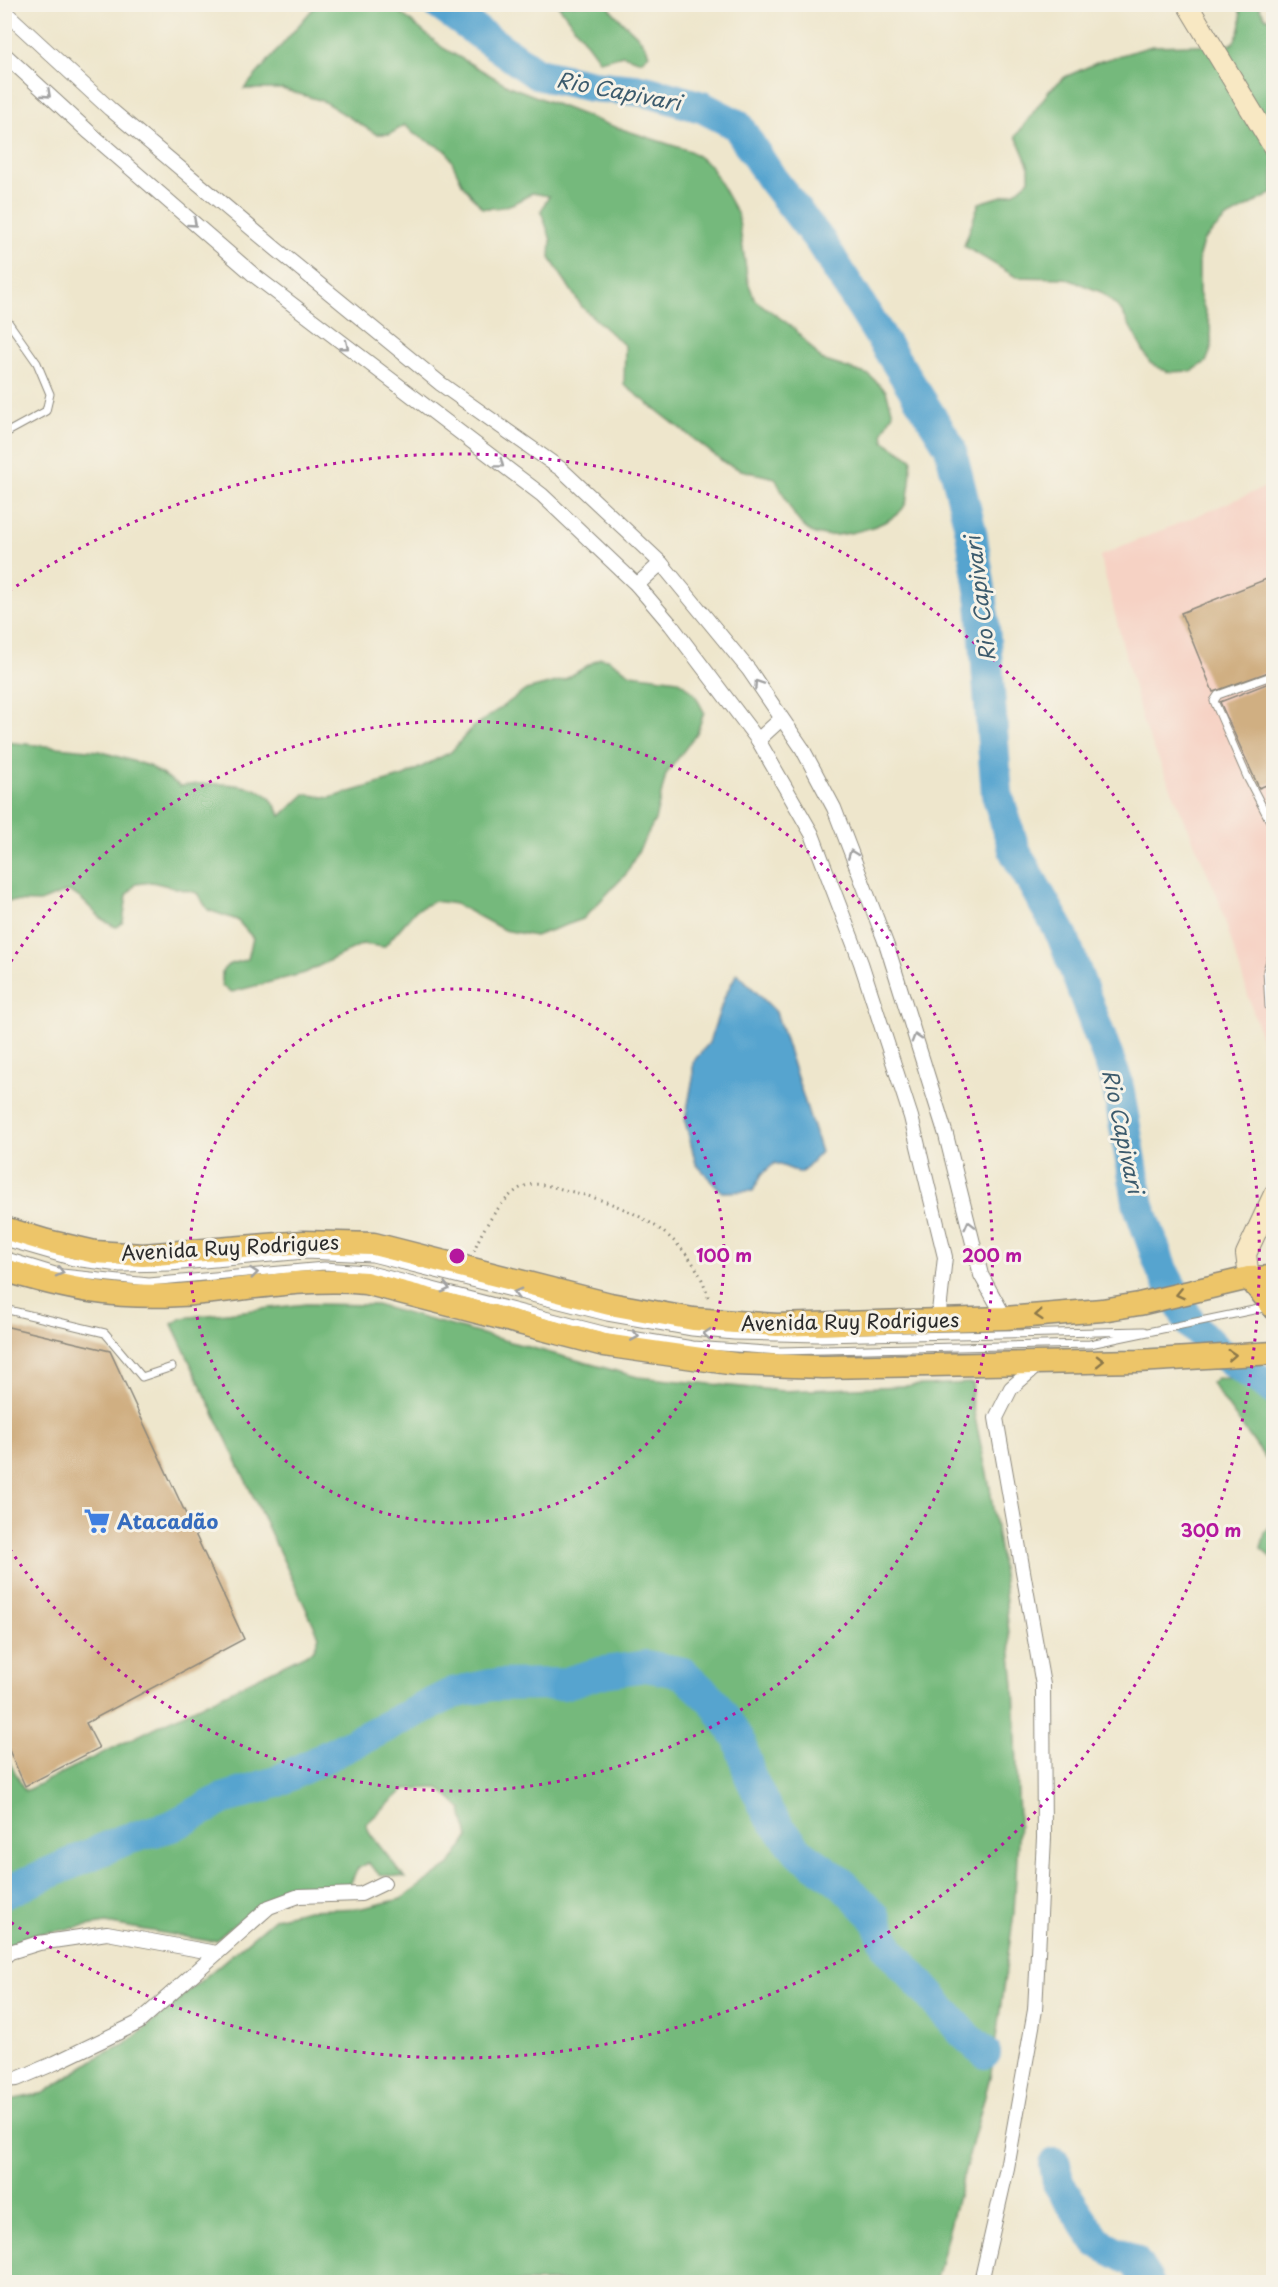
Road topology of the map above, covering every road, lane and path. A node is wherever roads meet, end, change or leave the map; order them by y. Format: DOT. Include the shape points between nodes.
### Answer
graph roads {
  1 [pos="1187,4"];
  2 [pos="4,11"];
  3 [pos="4,54"];
  4 [pos="1274,148"];
  5 [pos="4,316"];
  6 [pos="4,434"];
  7 [pos="661,563"];
  8 [pos="637,585"];
  9 [pos="1274,675"];
  10 [pos="781,718"];
  11 [pos="758,740"];
  12 [pos="1274,829"];
  13 [pos="1274,949"];
  14 [pos="1269,1007"];
  15 [pos="1274,1194"];
  16 [pos="4,1228"];
  17 [pos="43,1231"];
  18 [pos="1274,1235"];
  19 [pos="4,1242"];
  20 [pos="1249,1245"];
  21 [pos="4,1255"];
  22 [pos="143,1255"];
  23 [pos="469,1267"];
  24 [pos="4,1270"];
  25 [pos="1274,1276"];
  26 [pos="1249,1278"];
  27 [pos="1273,1307"];
  28 [pos="4,1309"];
  29 [pos="1005,1318"];
  30 [pos="711,1320"];
  31 [pos="938,1321"];
  32 [pos="1161,1330"];
  33 [pos="1274,1353"];
  34 [pos="1042,1362"];
  35 [pos="172,1367"];
  36 [pos="384,1883"];
  37 [pos="216,1953"];
  38 [pos="4,1957"];
  39 [pos="4,2080"];
  40 [pos="981,2283"];
  1 -- 4 [label="street"];
  2 -- 7 [label="street" via="110,109 258,235 441,384 561,469"];
  3 -- 8 [label="street, one-way" via="255,276 542,495"];
  5 -- 6 [label="lane" via="37,363 50,394 46,411"];
  7 -- 8 [label="street"];
  10 -- 7 [label="street, one-way" via="749,670"];
  8 -- 11 [label="street"];
  9 -- 12 [label="lane" via="1218,695 1214,701"];
  10 -- 11 [label="street"];
  29 -- 10 [label="street, one-way" via="981,1275 946,1136 887,946 834,808"];
  11 -- 31 [label="street" via="812,834 861,963 911,1117 945,1257"];
  13 -- 14 [label="lane" via="1268,970"];
  15 -- 20 [label="street"];
  16 -- 22 [label="main road, Avenida Ruy Rodrigues" via="95,1252"];
  17 -- 22 [label="lane" via="86,1246"];
  18 -- 20 [label="street"];
  32 -- 19 [label="lane, one-way" via="819,1338 734,1336 608,1317 372,1258 305,1255 120,1268 73,1262"];
  20 -- 26 [label="street"];
  21 -- 32 [label="lane, one-way" via="62,1273 149,1282 324,1266 367,1269 607,1330 736,1349 823,1352 1060,1346 1112,1341"];
  22 -- 23 [label="main road, Avenida Ruy Rodrigues" via="351,1242 396,1248"];
  23 -- 30 [label="main road, Avenida Ruy Rodrigues" via="610,1305"];
  23 -- 30 [label="path" via="477,1242 496,1210 517,1190 527,1185 566,1190 621,1207 650,1221 676,1242 702,1275"];
  24 -- 34 [label="main road, Avenida Ruy Rodrigues" via="58,1287 128,1296 325,1281 365,1283 604,1345 735,1364"];
  25 -- 26 [label="main road, Avenida Ruy Rodrigues"];
  26 -- 27 [label="main road"];
  26 -- 29 [label="main road, Avenida Ruy Rodrigues, one-way" via="1138,1304"];
  27 -- 32 [label="lane"];
  28 -- 35 [label="lane" via="105,1333 142,1377"];
  29 -- 31 [label="main road, Avenida Ruy Rodrigues"];
  30 -- 31 [label="main road, Avenida Ruy Rodrigues" via="777,1325"];
  34 -- 33 [label="main road, Avenida Ruy Rodrigues, one-way"];
  34 -- 40 [label="street" via="1011,1388 996,1418 1043,1685 1044,1838 1035,2010 1007,2168"];
  36 -- 37 [label="street" via="361,1894 299,1896 269,1907"];
  37 -- 38 [label="street" via="106,1933 39,1943"];
  37 -- 39 [label="street" via="138,2023 55,2063 17,2079"];
}
